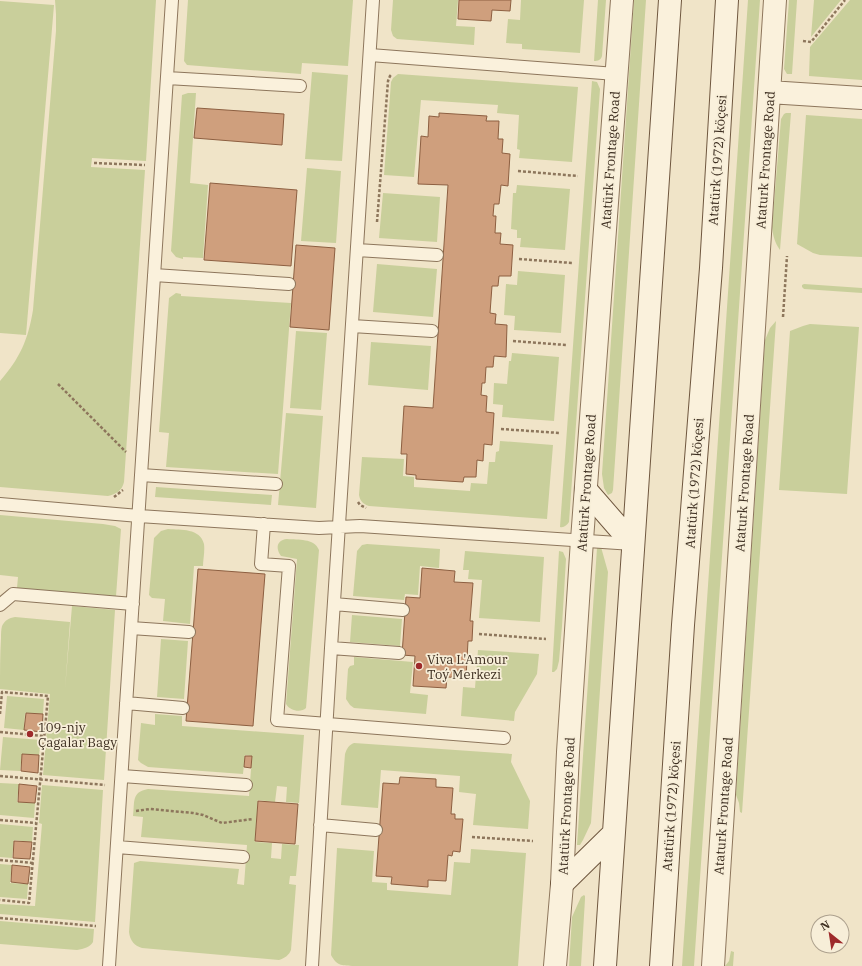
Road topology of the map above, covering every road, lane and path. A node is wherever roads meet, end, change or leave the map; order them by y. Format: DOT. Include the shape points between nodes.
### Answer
graph roads {
  1 [pos="172,0"];
  2 [pos="373,0"];
  3 [pos="622,0"];
  4 [pos="670,0"];
  5 [pos="727,0"];
  6 [pos="775,0"];
  7 [pos="846,0"];
  8 [pos="803,41"];
  9 [pos="370,55"];
  10 [pos="393,73"];
  11 [pos="616,74"];
  12 [pos="167,78"];
  13 [pos="300,86"];
  14 [pos="769,92"];
  15 [pos="862,98"];
  16 [pos="94,163"];
  17 [pos="147,166"];
  18 [pos="518,172"];
  19 [pos="578,176"];
  20 [pos="357,250"];
  21 [pos="375,251"];
  22 [pos="437,256"];
  23 [pos="787,256"];
  24 [pos="519,259"];
  25 [pos="572,263"];
  26 [pos="154,275"];
  27 [pos="289,284"];
  28 [pos="783,317"];
  29 [pos="352,326"];
  30 [pos="432,332"];
  31 [pos="513,342"];
  32 [pos="566,345"];
  33 [pos="58,384"];
  34 [pos="501,429"];
  35 [pos="560,434"];
  36 [pos="128,446"];
  37 [pos="141,475"];
  38 [pos="276,484"];
  39 [pos="124,487"];
  40 [pos="586,490"];
  41 [pos="112,498"];
  42 [pos="357,500"];
  43 [pos="0,504"];
  44 [pos="368,509"];
  45 [pos="139,516"];
  46 [pos="264,524"];
  47 [pos="339,527"];
  48 [pos="582,540"];
  49 [pos="633,544"];
  50 [pos="133,604"];
  51 [pos="334,604"];
  52 [pos="0,605"];
  53 [pos="403,610"];
  54 [pos="131,628"];
  55 [pos="189,632"];
  56 [pos="479,634"];
  57 [pos="546,639"];
  58 [pos="331,648"];
  59 [pos="399,653"];
  60 [pos="126,704"];
  61 [pos="183,708"];
  62 [pos="0,709"];
  63 [pos="0,714"];
  64 [pos="326,724"];
  65 [pos="0,732"];
  66 [pos="44,736"];
  67 [pos="504,738"];
  68 [pos="0,776"];
  69 [pos="122,776"];
  70 [pos="40,779"];
  71 [pos="106,785"];
  72 [pos="246,785"];
  73 [pos="133,811"];
  74 [pos="253,819"];
  75 [pos="0,820"];
  76 [pos="36,823"];
  77 [pos="320,825"];
  78 [pos="376,830"];
  79 [pos="614,833"];
  80 [pos="472,837"];
  81 [pos="533,841"];
  82 [pos="117,847"];
  83 [pos="243,857"];
  84 [pos="0,860"];
  85 [pos="33,863"];
  86 [pos="562,884"];
  87 [pos="0,900"];
  88 [pos="0,918"];
  89 [pos="96,926"];
  90 [pos="109,966"];
  91 [pos="312,966"];
  92 [pos="555,966"];
  93 [pos="605,966"];
  94 [pos="660,966"];
  95 [pos="712,966"];
  1 -- 12 [label="lane"];
  2 -- 9 [label="lane"];
  3 -- 11 [label="main road, Atatürk Frontage Road"];
  4 -- 49 [label="main road"];
  5 -- 94 [label="main road, Atatürk (1972) köçesi" via="711,268"];
  6 -- 14 [label="main road, Ataturk Frontage Road"];
  7 -- 8 [label="path" via="811,42"];
  9 -- 11 [label="lane"];
  9 -- 20 [label="lane"];
  10 -- 21 [label="path" via="388,81"];
  11 -- 40 [label="main road, Atatürk Frontage Road"];
  12 -- 13 [label="lane"];
  12 -- 26 [label="lane"];
  14 -- 15 [label="main road"];
  14 -- 95 [label="main road, Ataturk Frontage Road"];
  16 -- 17 [label="path"];
  18 -- 19 [label="path"];
  20 -- 21 [label="lane"];
  20 -- 29 [label="lane"];
  21 -- 22 [label="lane"];
  23 -- 28 [label="path"];
  24 -- 25 [label="path"];
  26 -- 27 [label="lane"];
  26 -- 37 [label="lane"];
  29 -- 30 [label="lane"];
  29 -- 47 [label="lane"];
  31 -- 32 [label="path"];
  33 -- 36 [label="path" via="128,454"];
  34 -- 35 [label="path"];
  37 -- 38 [label="lane"];
  37 -- 45 [label="lane"];
  39 -- 41 [label="path"];
  40 -- 48 [label="main road, Atatürk Frontage Road"];
  40 -- 49 [label="main road"];
  42 -- 44 [label="path"];
  43 -- 45 [label="lane"];
  45 -- 46 [label="lane"];
  45 -- 50 [label="lane"];
  46 -- 47 [label="lane"];
  46 -- 64 [label="lane" via="261,564 289,566 277,720"];
  47 -- 48 [label="lane" via="360,526"];
  47 -- 51 [label="lane"];
  48 -- 49 [label="lane"];
  48 -- 86 [label="main road, Atatürk Frontage Road"];
  49 -- 79 [label="main road"];
  50 -- 52 [label="lane" via="13,594"];
  50 -- 54 [label="lane"];
  51 -- 53 [label="lane"];
  51 -- 58 [label="lane"];
  54 -- 55 [label="lane"];
  54 -- 60 [label="lane"];
  56 -- 57 [label="path"];
  58 -- 59 [label="lane"];
  58 -- 64 [label="lane"];
  60 -- 61 [label="lane"];
  60 -- 69 [label="lane"];
  62 -- 63 [label="path"];
  62 -- 66 [label="path" via="2,692 48,696"];
  64 -- 67 [label="lane"];
  64 -- 77 [label="lane"];
  65 -- 66 [label="path"];
  66 -- 70 [label="path"];
  68 -- 70 [label="path"];
  69 -- 72 [label="lane"];
  69 -- 82 [label="lane"];
  70 -- 71 [label="path"];
  70 -- 76 [label="path"];
  73 -- 74 [label="path" via="150,809 193,813 222,823"];
  75 -- 76 [label="path"];
  76 -- 85 [label="path"];
  77 -- 78 [label="lane"];
  77 -- 91 [label="lane"];
  79 -- 86 [label="main road"];
  79 -- 93 [label="main road"];
  80 -- 81 [label="path"];
  82 -- 83 [label="lane"];
  82 -- 90 [label="lane"];
  84 -- 85 [label="path"];
  85 -- 87 [label="path" via="29,903"];
  86 -- 92 [label="main road, Atatürk Frontage Road"];
  88 -- 89 [label="path"];
}
